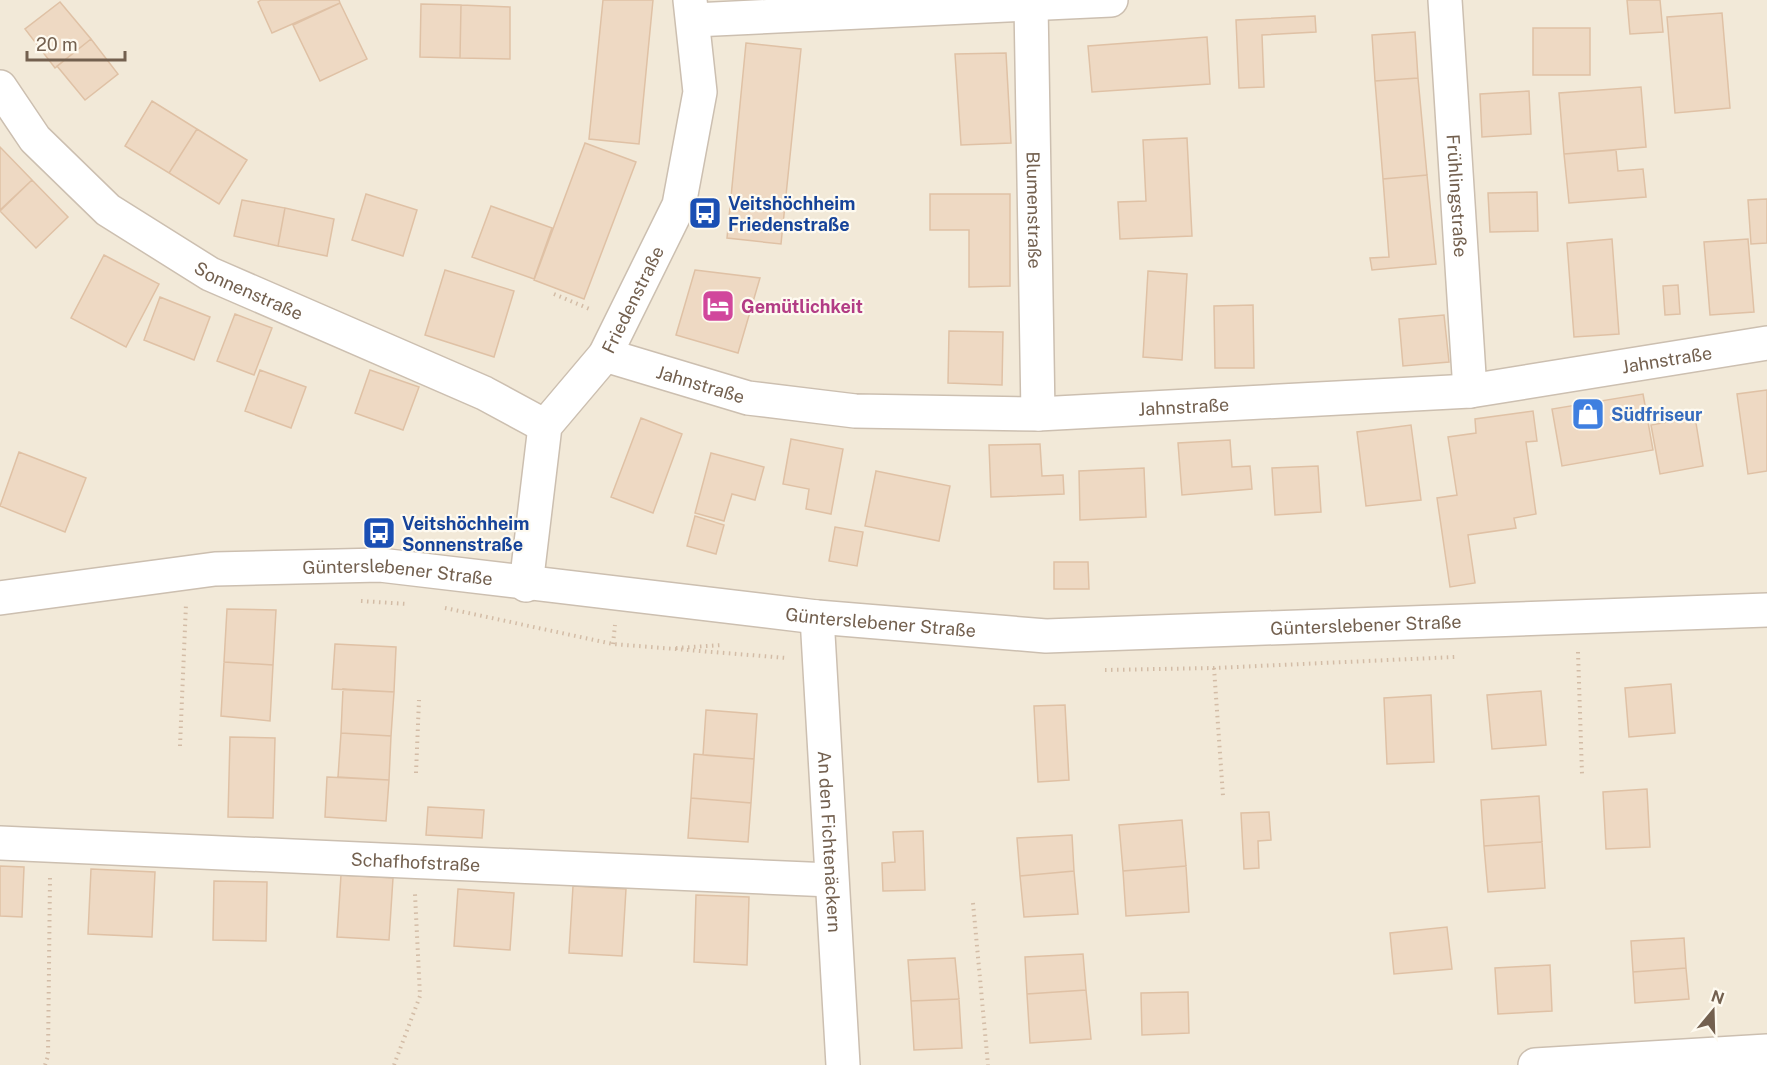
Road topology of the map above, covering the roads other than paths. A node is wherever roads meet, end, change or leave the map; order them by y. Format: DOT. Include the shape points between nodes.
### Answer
graph roads {
  1 [pos="1111,0"];
  2 [pos="1445,0"];
  3 [pos="1072,1"];
  4 [pos="1031,4"];
  5 [pos="692,10"];
  6 [pos="0,87"];
  7 [pos="1767,343"];
  8 [pos="605,355"];
  9 [pos="1470,391"];
  10 [pos="1038,414"];
  11 [pos="545,426"];
  12 [pos="526,585"];
  13 [pos="0,598"];
  14 [pos="1767,610"];
  15 [pos="817,618"];
  16 [pos="0,843"];
  17 [pos="831,880"];
  18 [pos="1767,1051"];
  19 [pos="843,1065"];
  20 [pos="1535,1065"];
  1 -- 3 [label="street"];
  2 -- 9 [label="street, Frühlingstraße"];
  3 -- 4 [label="street"];
  4 -- 5 [label="street"];
  4 -- 10 [label="street, Blumenstraße"];
  5 -- 8 [label="street, Friedenstraße" via="700,92 679,206"];
  6 -- 11 [label="street, Sonnenstraße" via="35,139 108,210 210,274 484,393"];
  7 -- 9 [label="street, Jahnstraße"];
  8 -- 10 [label="street, Jahnstraße" via="748,398 855,411"];
  8 -- 11 [label="street, Friedenstraße"];
  9 -- 10 [label="street, Jahnstraße"];
  11 -- 12 [label="street"];
  12 -- 13 [label="street, Günterslebener Straße" via="380,565 215,569"];
  12 -- 15 [label="street, Günterslebener Straße"];
  14 -- 15 [label="street, Günterslebener Straße" via="1046,636"];
  15 -- 17 [label="street, An den Fichtenäckern"];
  16 -- 17 [label="street, Schafhofstraße"];
  17 -- 19 [label="street, An den Fichtenäckern"];
  18 -- 20 [label="street"];
}
